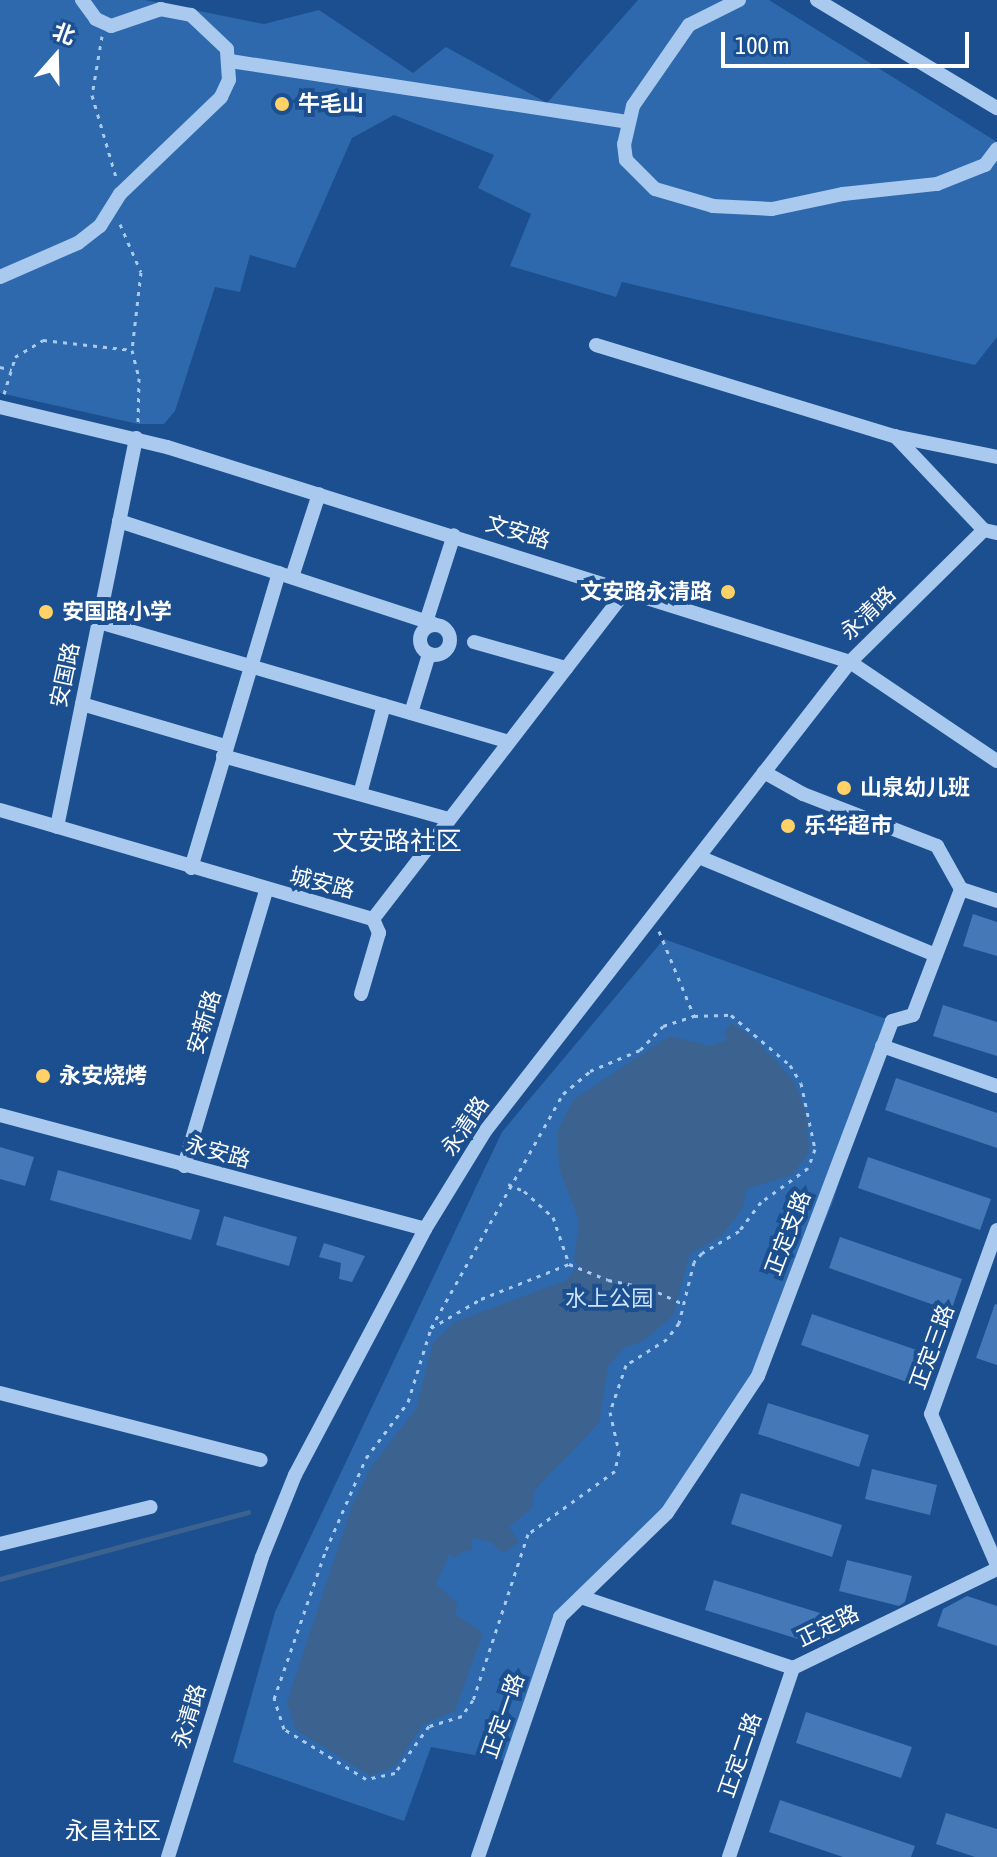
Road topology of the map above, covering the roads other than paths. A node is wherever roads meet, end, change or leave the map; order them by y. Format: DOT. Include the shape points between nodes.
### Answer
graph roads {
  1 [pos="82,0"];
  2 [pos="739,0"];
  3 [pos="817,0"];
  4 [pos="230,61"];
  5 [pos="997,108"];
  6 [pos="627,122"];
  7 [pos="997,149"];
  8 [pos="0,277"];
  9 [pos="596,345"];
  10 [pos="0,408"];
  11 [pos="894,436"];
  12 [pos="136,438"];
  13 [pos="997,457"];
  14 [pos="319,494"];
  15 [pos="119,521"];
  16 [pos="990,532"];
  17 [pos="454,535"];
  18 [pos="286,575"];
  19 [pos="627,589"];
  20 [pos="99,622"];
  21 [pos="430,623"];
  22 [pos="474,642"];
  23 [pos="429,654"];
  24 [pos="850,662"];
  25 [pos="250,666"];
  26 [pos="566,668"];
  27 [pos="82,704"];
  28 [pos="384,705"];
  29 [pos="411,713"];
  30 [pos="509,742"];
  31 [pos="224,751"];
  32 [pos="997,761"];
  33 [pos="764,772"];
  34 [pos="360,794"];
  35 [pos="0,810"];
  36 [pos="449,819"];
  37 [pos="57,827"];
  38 [pos="699,857"];
  39 [pos="191,868"];
  40 [pos="961,889"];
  41 [pos="266,891"];
  42 [pos="997,901"];
  43 [pos="373,919"];
  44 [pos="936,955"];
  45 [pos="361,994"];
  46 [pos="882,1046"];
  47 [pos="997,1086"];
  48 [pos="0,1115"];
  49 [pos="184,1166"];
  50 [pos="425,1229"];
  51 [pos="997,1230"];
  52 [pos="0,1393"];
  53 [pos="261,1460"];
  54 [pos="151,1507"];
  55 [pos="0,1544"];
  56 [pos="997,1567"];
  57 [pos="581,1597"];
  58 [pos="793,1668"];
  59 [pos="168,1857"];
  60 [pos="478,1857"];
  61 [pos="729,1857"];
  1 -- 4 [label="street" via="104,25 161,9 191,15 216,34"];
  2 -- 6 [label="street" via="689,25 645,84"];
  3 -- 5 [label="street"];
  4 -- 6 [label="street"];
  4 -- 8 [label="street" via="221,97 120,194 100,226 78,243"];
  6 -- 7 [label="street" via="626,160 641,180 681,198 740,209 937,184 985,165"];
  9 -- 11 [label="street"];
  10 -- 12 [label="street, 文安路"];
  11 -- 13 [label="street"];
  11 -- 16 [label="street"];
  12 -- 14 [label="street, 文安路"];
  12 -- 15 [label="street, 安国路"];
  14 -- 17 [label="street, 文安路"];
  14 -- 18 [label="street"];
  15 -- 18 [label="street"];
  15 -- 20 [label="street, 安国路"];
  16 -- 24 [label="street, 永清路"];
  17 -- 19 [label="street, 文安路"];
  17 -- 21 [label="street"];
  18 -- 21 [label="street" via="291,581"];
  18 -- 25 [label="street"];
  19 -- 24 [label="street, 文安路"];
  19 -- 26 [label="street, 城安路"];
  20 -- 25 [label="street"];
  20 -- 27 [label="street, 安国路"];
  21 -- 23 [label="street" via="420,637"];
  21 -- 23 [label="street" via="444,627 451,640 444,653"];
  22 -- 26 [label="street"];
  23 -- 29 [label="street"];
  24 -- 32 [label="street, 文安路"];
  24 -- 33 [label="street, 永清路"];
  25 -- 28 [label="street"];
  25 -- 31 [label="street"];
  26 -- 30 [label="street, 城安路"];
  27 -- 31 [label="street"];
  27 -- 37 [label="street, 安国路"];
  28 -- 29 [label="street"];
  28 -- 34 [label="street"];
  29 -- 30 [label="street"];
  30 -- 36 [label="street, 城安路"];
  31 -- 34 [label="street"];
  31 -- 39 [label="street"];
  33 -- 38 [label="street, 永清路"];
  33 -- 40 [label="street" via="803,794 937,846"];
  34 -- 36 [label="street"];
  35 -- 37 [label="street, 城安路"];
  36 -- 43 [label="street, 城安路"];
  37 -- 39 [label="street, 城安路"];
  38 -- 44 [label="street"];
  38 -- 50 [label="street, 永清路" via="486,1130"];
  39 -- 41 [label="street, 城安路"];
  40 -- 42 [label="street"];
  40 -- 44 [label="street, 正定支路"];
  41 -- 43 [label="street, 城安路"];
  41 -- 49 [label="street, 安新路"];
  43 -- 45 [label="street" via="379,933"];
  44 -- 46 [label="street, 正定支路" via="913,1015 892,1021"];
  46 -- 47 [label="street"];
  46 -- 57 [label="street, 正定支路" via="758,1376 667,1513"];
  48 -- 49 [label="street, 永安路"];
  49 -- 50 [label="street, 永安路"];
  50 -- 59 [label="street, 永清路" via="295,1475"];
  51 -- 56 [label="street, 正定三路" via="931,1414"];
  52 -- 53 [label="street"];
  54 -- 55 [label="street"];
  56 -- 58 [label="street, 正定路"];
  57 -- 58 [label="street, 正定路"];
  57 -- 60 [label="street, 正定一路" via="560,1617"];
  58 -- 61 [label="street, 正定二路"];
}
